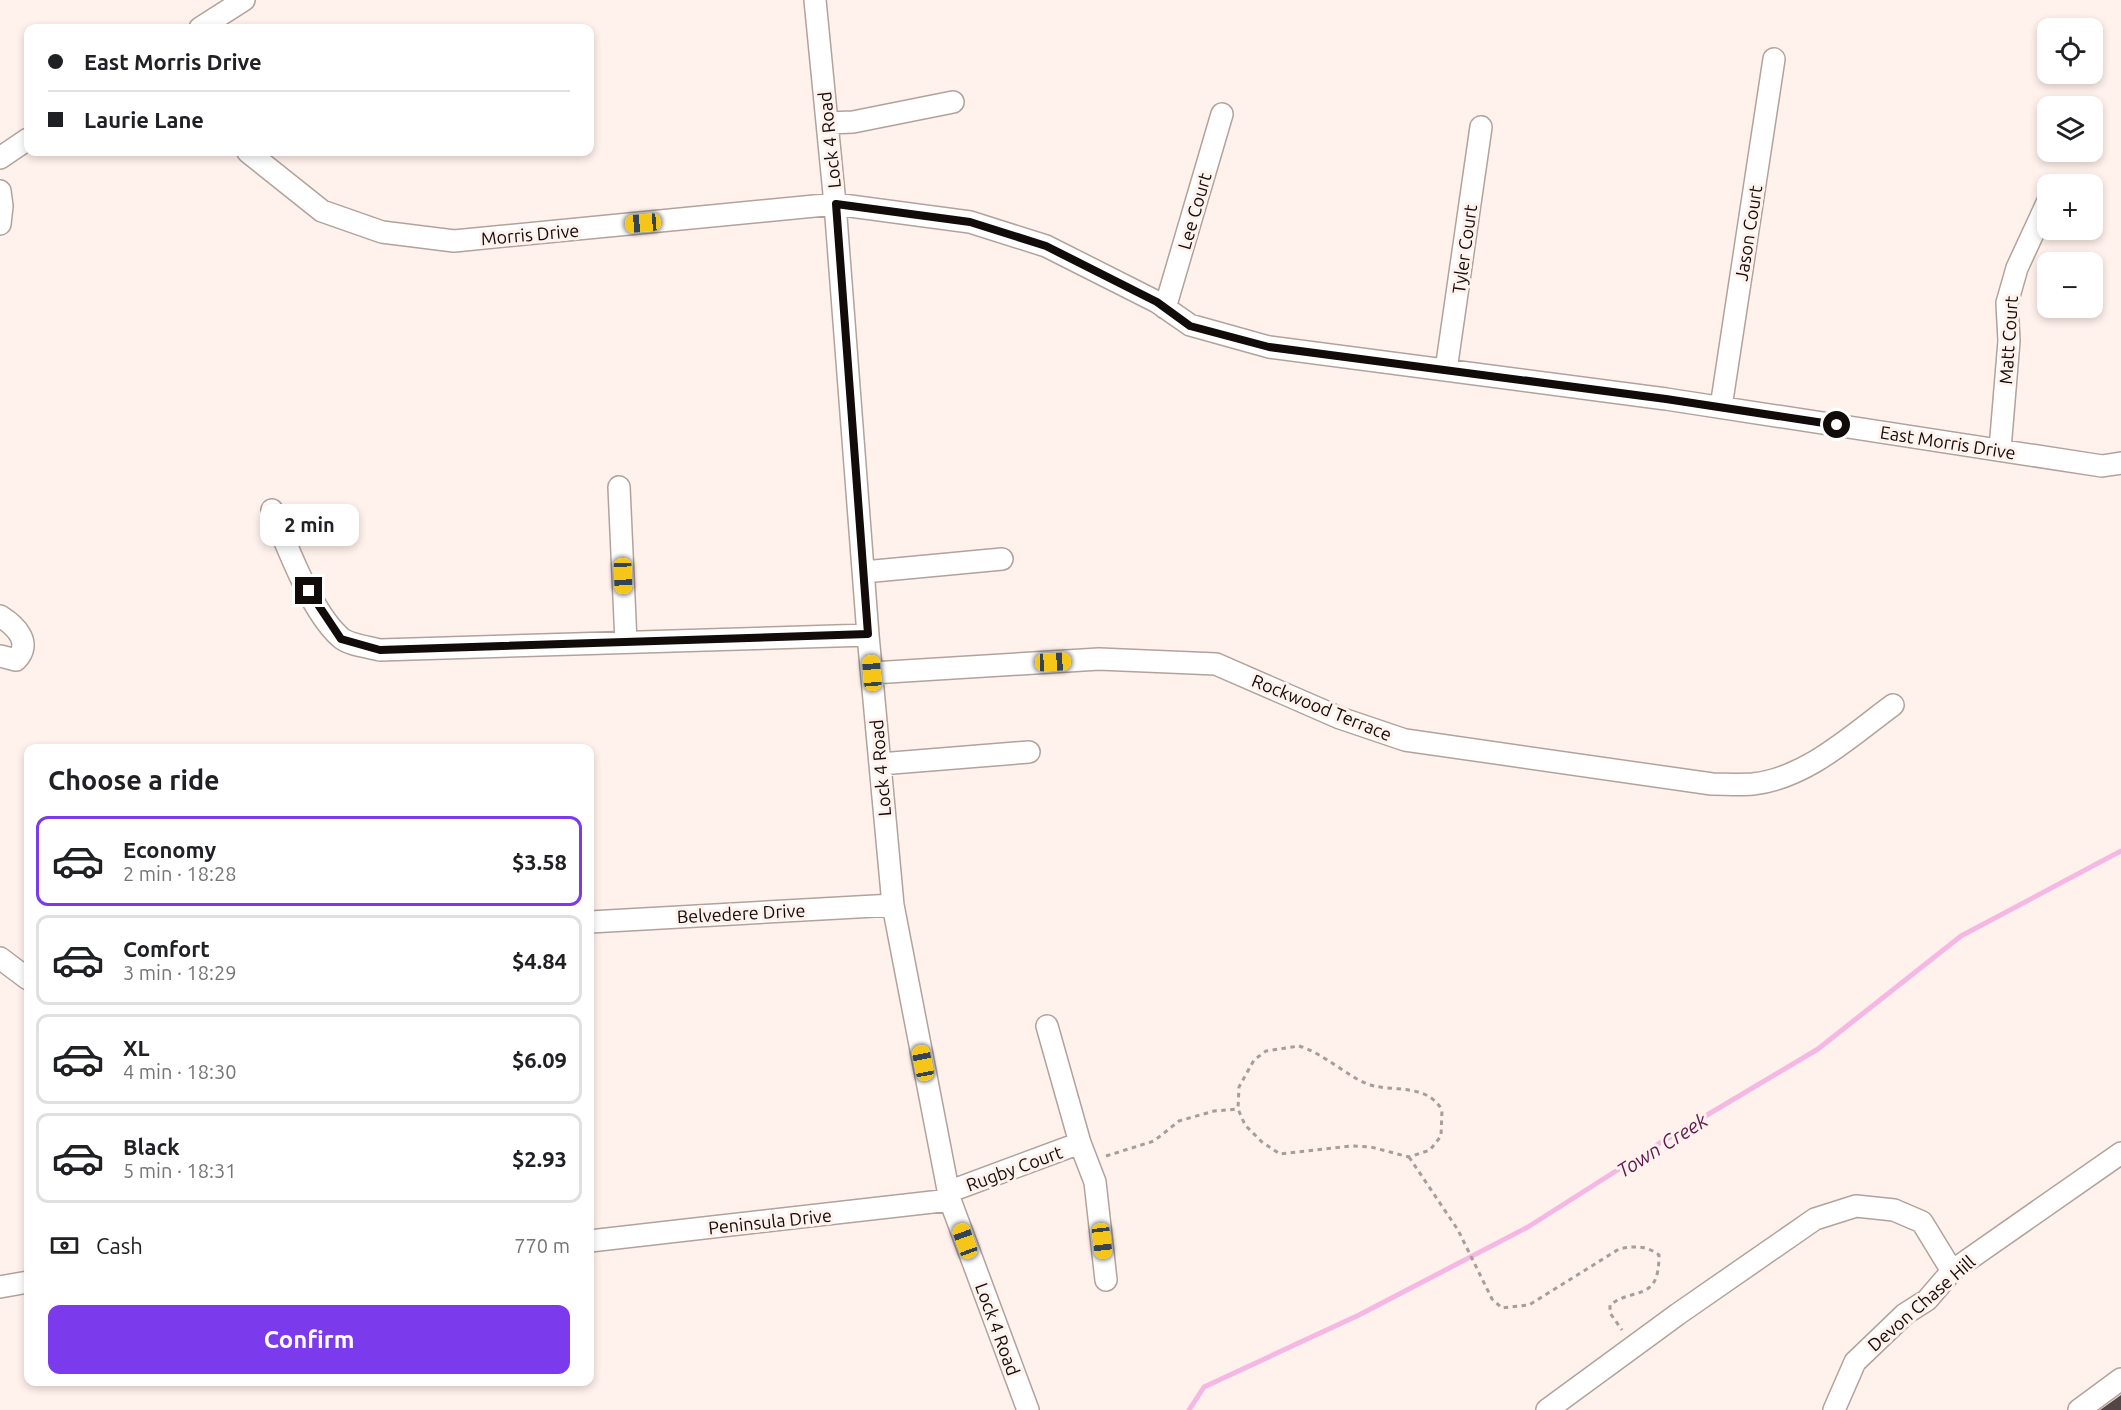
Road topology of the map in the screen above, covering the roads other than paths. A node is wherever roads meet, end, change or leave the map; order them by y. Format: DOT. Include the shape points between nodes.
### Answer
graph roads {
  1 [pos="244,0"];
  2 [pos="815,0"];
  3 [pos="206,24"];
  4 [pos="1774,59"];
  5 [pos="953,102"];
  6 [pos="1222,114"];
  7 [pos="828,123"];
  8 [pos="1481,127"];
  9 [pos="24,142"];
  10 [pos="253,156"];
  11 [pos="0,158"];
  12 [pos="0,191"];
  13 [pos="836,204"];
  14 [pos="0,224"];
  15 [pos="2037,225"];
  16 [pos="1165,308"];
  17 [pos="1446,370"];
  18 [pos="1721,407"];
  19 [pos="2000,449"];
  20 [pos="2121,463"];
  21 [pos="619,487"];
  22 [pos="272,510"];
  23 [pos="1002,559"];
  24 [pos="864,572"];
  25 [pos="0,616"];
  26 [pos="868,634"];
  27 [pos="626,642"];
  28 [pos="0,656"];
  29 [pos="872,673"];
  30 [pos="1893,705"];
  31 [pos="1029,752"];
  32 [pos="880,764"];
  33 [pos="893,905"];
  34 [pos="594,922"];
  35 [pos="0,958"];
  36 [pos="24,976"];
  37 [pos="1047,1026"];
  38 [pos="1084,1152"];
  39 [pos="2121,1153"];
  40 [pos="949,1196"];
  41 [pos="594,1240"];
  42 [pos="1952,1271"];
  43 [pos="1106,1280"];
  44 [pos="24,1283"];
  45 [pos="0,1287"];
  46 [pos="2121,1379"];
  47 [pos="1024,1408"];
  48 [pos="1547,1410"];
  49 [pos="1834,1410"];
  50 [pos="2079,1410"];
  1 -- 3 [label="street"];
  2 -- 7 [label="street, Lock 4 Road"];
  4 -- 18 [label="street, Jason Court"];
  5 -- 7 [label="street" via="853,122"];
  6 -- 16 [label="street, Lee Court"];
  7 -- 13 [label="street, Lock 4 Road"];
  8 -- 17 [label="street, Tyler Court"];
  9 -- 11 [label="street"];
  10 -- 13 [label="street, Morris Drive" via="322,211 382,232 454,241"];
  12 -- 14 [label="street"];
  13 -- 16 [label="street, East Morris Drive" via="970,222 1046,246"];
  13 -- 24 [label="street, Lock 4 Road"];
  15 -- 19 [label="street, Matt Court" via="2017,268 2007,303 2009,340"];
  16 -- 17 [label="street, East Morris Drive" via="1190,326 1269,347"];
  17 -- 18 [label="street, East Morris Drive"];
  18 -- 19 [label="street, East Morris Drive"];
  19 -- 20 [label="street, East Morris Drive" via="2102,466"];
  21 -- 27 [label="street"];
  22 -- 27 [label="street" via="317,606 341,639 380,650"];
  23 -- 24 [label="street"];
  24 -- 26 [label="street, Lock 4 Road"];
  25 -- 28 [label="street" via="20,633 24,644 16,660"];
  26 -- 27 [label="street"];
  26 -- 29 [label="street, Lock 4 Road"];
  29 -- 30 [label="street, Rockwood Terrace" via="1099,659 1216,664 1340,718 1405,740 1712,784 1755,784 1785,775 1822,758"];
  29 -- 32 [label="street, Lock 4 Road"];
  31 -- 32 [label="street"];
  32 -- 33 [label="street, Lock 4 Road"];
  33 -- 34 [label="street, Belvedere Drive"];
  33 -- 40 [label="street, Lock 4 Road"];
  35 -- 36 [label="street"];
  37 -- 38 [label="street, Rugby Court"];
  38 -- 40 [label="street, Rugby Court"];
  38 -- 43 [label="street, Rugby Court" via="1095,1182"];
  39 -- 42 [label="street, Devon Chase Hill"];
  40 -- 41 [label="street, Peninsula Drive"];
  40 -- 47 [label="street, Lock 4 Road"];
  42 -- 48 [label="street" via="1922,1222 1894,1210 1856,1206 1815,1220"];
  42 -- 49 [label="street, Devon Chase Hill" via="1927,1300 1905,1314 1855,1362"];
  44 -- 45 [label="street"];
  46 -- 50 [label="street"];
}
